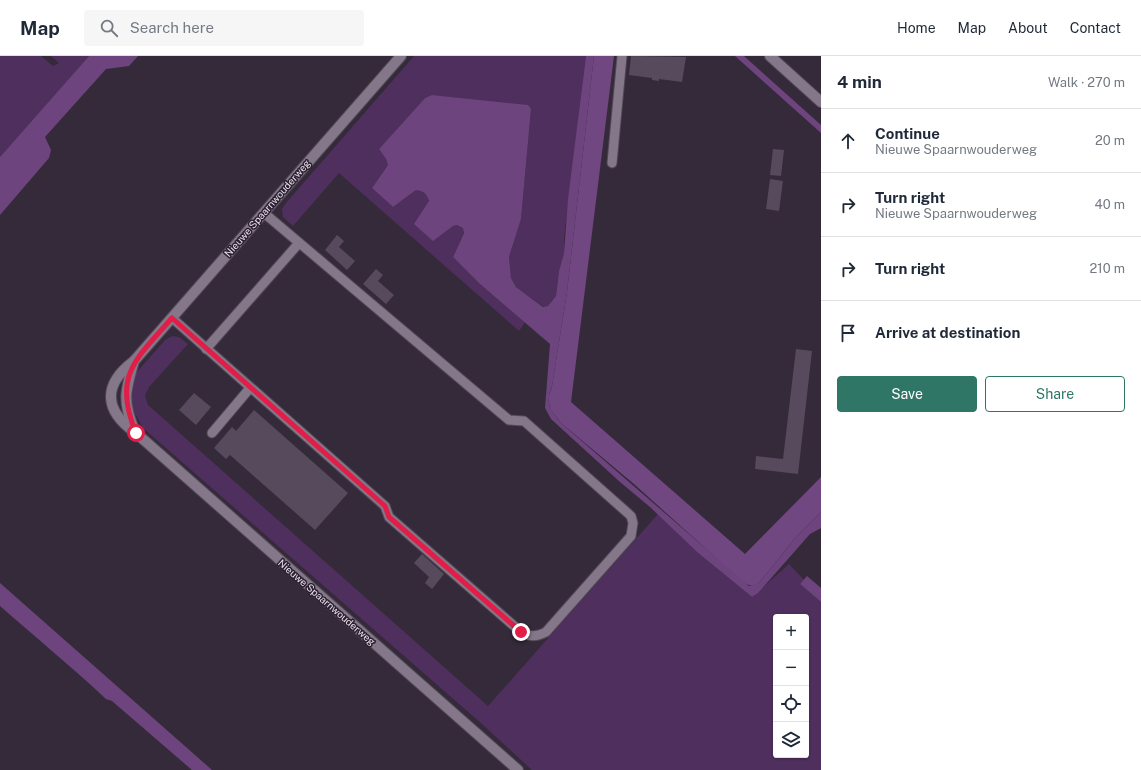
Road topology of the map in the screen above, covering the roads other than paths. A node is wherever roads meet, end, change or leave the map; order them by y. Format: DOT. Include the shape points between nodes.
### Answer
graph roads {
  1 [pos="401,56"];
  2 [pos="622,56"];
  3 [pos="770,56"];
  4 [pos="821,102"];
  5 [pos="612,163"];
  6 [pos="264,213"];
  7 [pos="299,243"];
  8 [pos="172,318"];
  9 [pos="206,349"];
  10 [pos="134,361"];
  11 [pos="250,388"];
  12 [pos="136,433"];
  13 [pos="212,433"];
  14 [pos="518,770"];
  1 -- 6 [label="street, Nieuwe Spaarnwouderweg"];
  2 -- 5 [label="lane"];
  3 -- 4 [label="street"];
  6 -- 7 [label="lane"];
  6 -- 8 [label="street, Nieuwe Spaarnwouderweg"];
  7 -- 9 [label="lane"];
  7 -- 11 [label="lane" via="509,420 524,421 631,516 631,536 546,632 535,636 528,635 521,632 389,517 385,506"];
  8 -- 9 [label="lane"];
  8 -- 10 [label="street, Nieuwe Spaarnwouderweg"];
  9 -- 11 [label="lane"];
  10 -- 12 [label="street, Nieuwe Spaarnwouderweg" via="125,396 129,418"];
  10 -- 12 [label="street, Nieuwe Spaarnwouderweg" via="118,376 110,401 117,417"];
  11 -- 13 [label="lane"];
  12 -- 14 [label="street, Nieuwe Spaarnwouderweg"];
}
